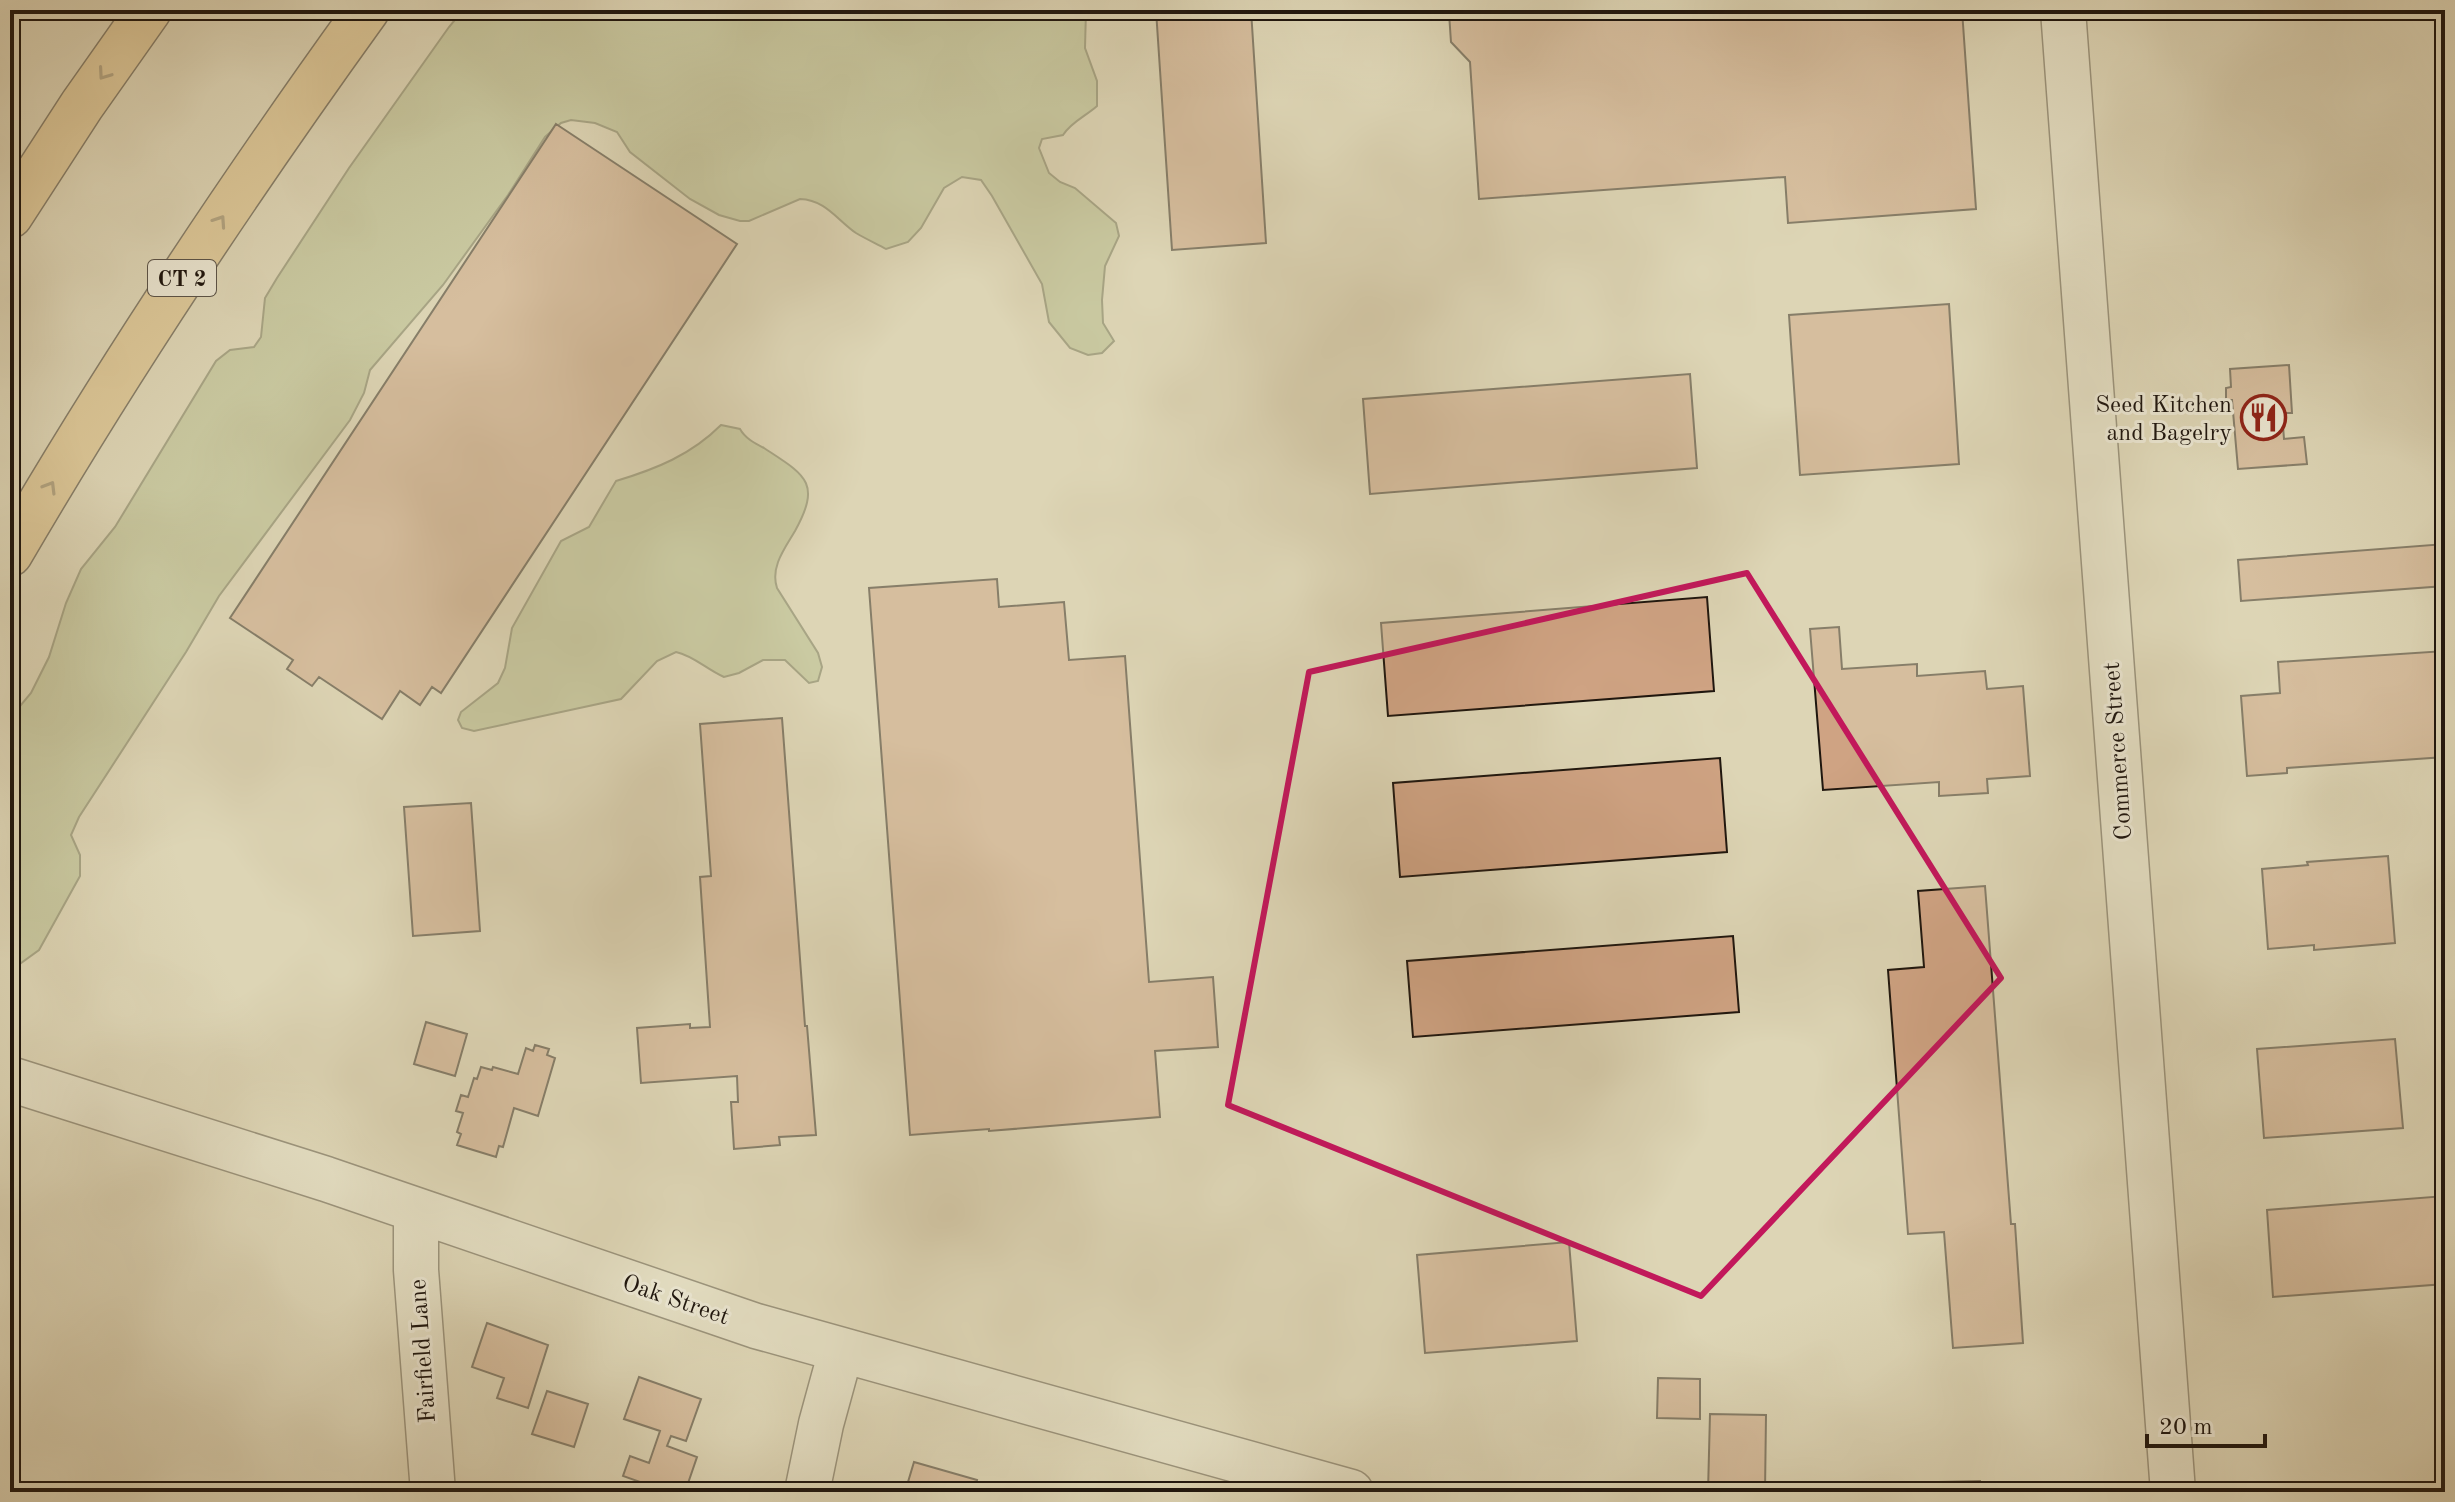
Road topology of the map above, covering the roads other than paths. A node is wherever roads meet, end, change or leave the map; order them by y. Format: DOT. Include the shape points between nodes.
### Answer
graph roads {
  1 [pos="149,10"];
  2 [pos="367,10"];
  3 [pos="2063,10"];
  4 [pos="10,216"];
  5 [pos="10,554"];
  6 [pos="10,1079"];
  7 [pos="416,1210"];
  8 [pos="841,1351"];
  9 [pos="1327,1489"];
  10 [pos="433,1492"];
  11 [pos="807,1492"];
  12 [pos="2173,1492"];
  1 -- 4 [label="highway, one-way"];
  5 -- 2 [label="highway, CT 2, one-way" via="192,262"];
  3 -- 12 [label="street, Commerce Street"];
  6 -- 7 [label="street, Oak Street"];
  7 -- 8 [label="street, Oak Street"];
  7 -- 10 [label="street, Fairfield Lane"];
  8 -- 9 [label="street, Oak Street"];
  8 -- 11 [label="street"];
}
